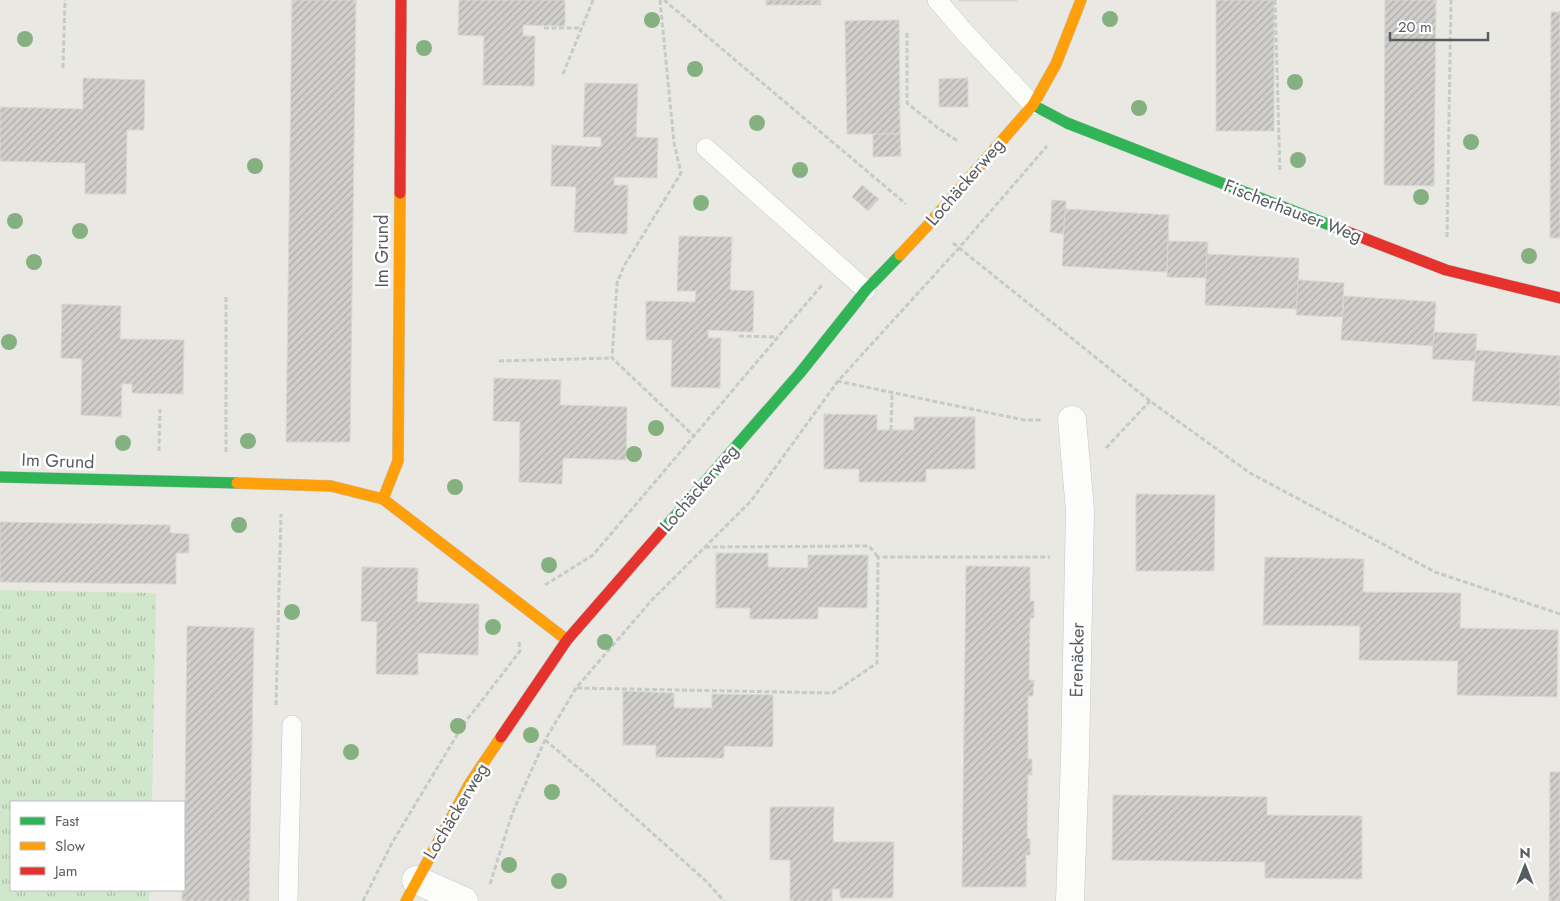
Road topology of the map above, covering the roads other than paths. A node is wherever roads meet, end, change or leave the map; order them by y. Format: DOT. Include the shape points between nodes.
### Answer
graph roads {
  1 [pos="401,0"];
  2 [pos="937,0"];
  3 [pos="1082,0"];
  4 [pos="1033,104"];
  5 [pos="706,148"];
  6 [pos="866,290"];
  7 [pos="1560,298"];
  8 [pos="1072,420"];
  9 [pos="0,477"];
  10 [pos="383,499"];
  11 [pos="568,640"];
  12 [pos="292,725"];
  13 [pos="411,890"];
  14 [pos="476,897"];
  15 [pos="288,901"];
  16 [pos="1070,901"];
  1 -- 10 [label="street, Im Grund" via="398,461"];
  2 -- 4 [label="lane, Fischerhauser Weg"];
  3 -- 4 [label="street" via="1056,64"];
  4 -- 6 [label="street, Lochäckerweg" via="929,224"];
  4 -- 7 [label="street, Fischerhauser Weg" via="1068,123 1446,270"];
  5 -- 6 [label="lane"];
  6 -- 11 [label="street, Lochäckerweg" via="800,373"];
  8 -- 16 [label="street, Erenäcker" via="1080,510"];
  9 -- 10 [label="street, Im Grund" via="331,486"];
  10 -- 11 [label="street, Im Grund"];
  11 -- 13 [label="street, Lochäckerweg" via="470,784"];
  12 -- 15 [label="lane"];
  13 -- 14 [label="street"];
}
